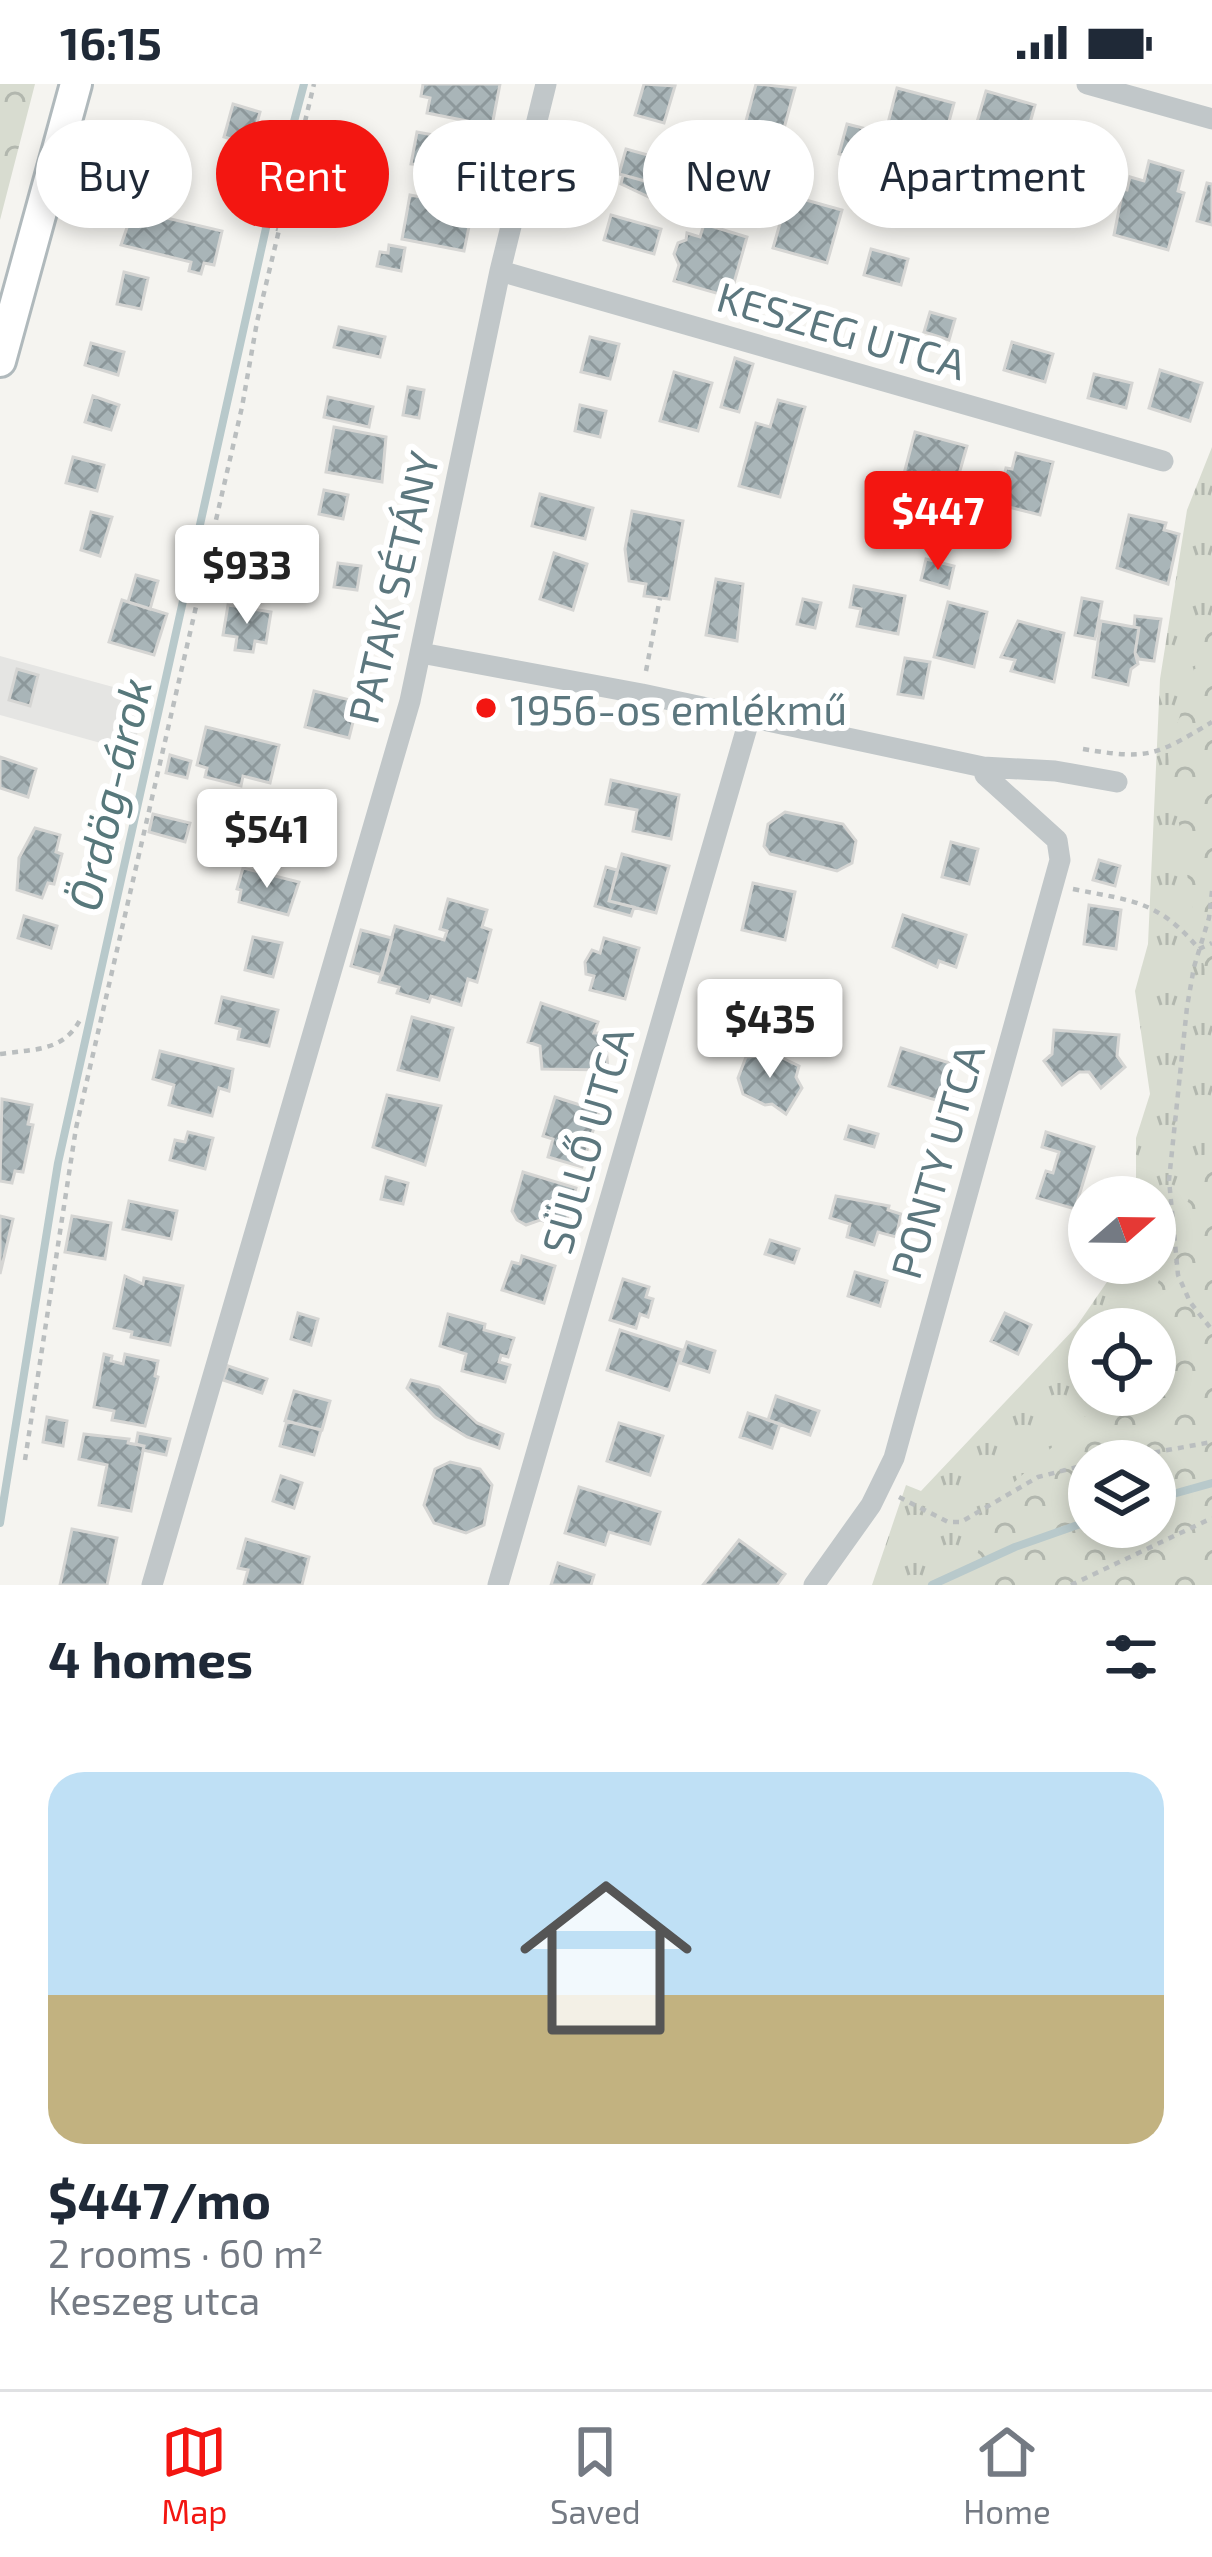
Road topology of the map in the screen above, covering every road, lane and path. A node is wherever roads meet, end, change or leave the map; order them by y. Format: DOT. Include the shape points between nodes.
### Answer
graph roads {
  1 [pos="76,84"];
  2 [pos="314,84"];
  3 [pos="546,84"];
  4 [pos="1088,84"];
  5 [pos="1212,119"];
  6 [pos="275,228"];
  7 [pos="278,229"];
  8 [pos="500,271"];
  9 [pos="0,361"];
  10 [pos="1163,461"];
  11 [pos="660,598"];
  12 [pos="650,644"];
  13 [pos="421,653"];
  14 [pos="750,717"];
  15 [pos="1212,724"];
  16 [pos="983,767"];
  17 [pos="1055,771"];
  18 [pos="1117,782"];
  19 [pos="1051,891"];
  20 [pos="1212,891"];
  21 [pos="1212,943"];
  22 [pos="1198,949"];
  23 [pos="80,1020"];
  24 [pos="0,1054"];
  25 [pos="1212,1330"];
  26 [pos="1212,1442"];
  27 [pos="1176,1449"];
  28 [pos="25,1460"];
  29 [pos="1068,1470"];
  30 [pos="881,1489"];
  31 [pos="1212,1518"];
  32 [pos="152,1585"];
  33 [pos="498,1585"];
  34 [pos="814,1585"];
  35 [pos="1071,1585"];
  1 -- 9 [label="street"];
  2 -- 7 [label="path"];
  3 -- 8 [label="street, PATAK SÉTÁNY"];
  4 -- 5 [label="street"];
  6 -- 7 [label="path"];
  7 -- 28 [label="path" via="76,1128"];
  8 -- 10 [label="street, KESZEG UTCA"];
  8 -- 13 [label="street, PATAK SÉTÁNY"];
  11 -- 12 [label="path"];
  13 -- 14 [label="street"];
  13 -- 32 [label="street, PATAK SÉTÁNY"];
  14 -- 16 [label="street"];
  14 -- 33 [label="street, SÜLLŐ UTCA"];
  15 -- 17 [label="path" via="1133,758 1067,747"];
  16 -- 17 [label="street"];
  16 -- 19 [label="street, PONTY UTCA" via="1058,840"];
  17 -- 18 [label="street"];
  19 -- 22 [label="path" via="1158,909"];
  19 -- 30 [label="street, PONTY UTCA"];
  20 -- 22 [label="path"];
  21 -- 22 [label="path"];
  22 -- 25 [label="path" via="1169,1180 1182,1288"];
  23 -- 24 [label="path" via="56,1047"];
  26 -- 27 [label="path"];
  29 -- 30 [label="path" via="1038,1477 954,1523"];
  30 -- 34 [label="street, PONTY UTCA"];
  31 -- 35 [label="path"];
}
